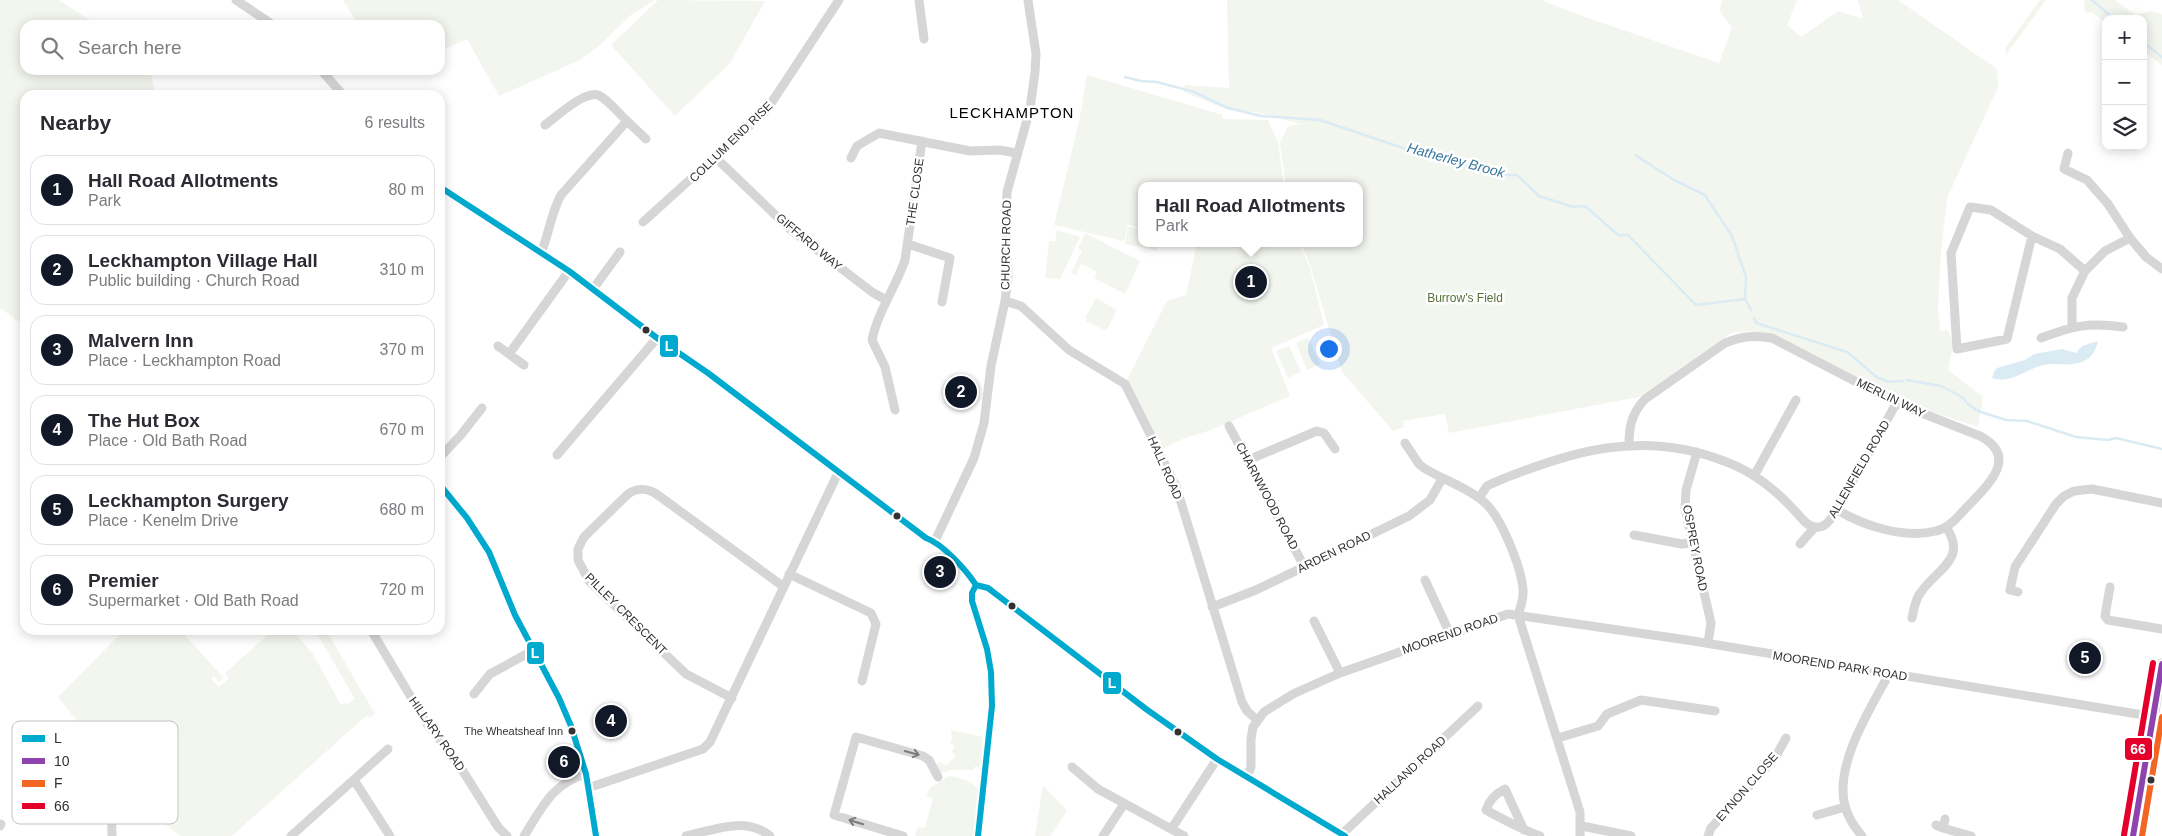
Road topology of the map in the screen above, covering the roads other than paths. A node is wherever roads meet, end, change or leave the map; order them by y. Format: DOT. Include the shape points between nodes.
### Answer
graph roads {
  1 [pos="236,0"];
  2 [pos="839,0"];
  3 [pos="919,0"];
  4 [pos="1028,0"];
  5 [pos="266,20"];
  6 [pos="924,39"];
  7 [pos="325,75"];
  8 [pos="339,90"];
  9 [pos="627,121"];
  10 [pos="545,125"];
  11 [pos="646,138"];
  12 [pos="922,141"];
  13 [pos="1018,153"];
  14 [pos="2068,153"];
  15 [pos="715,158"];
  16 [pos="851,158"];
  17 [pos="445,190"];
  18 [pos="643,222"];
  19 [pos="2032,236"];
  20 [pos="2130,238"];
  21 [pos="908,244"];
  22 [pos="620,252"];
  23 [pos="541,253"];
  24 [pos="2162,269"];
  25 [pos="2085,270"];
  26 [pos="569,271"];
  27 [pos="593,289"];
  28 [pos="886,300"];
  29 [pos="1005,301"];
  30 [pos="942,302"];
  31 [pos="2072,327"];
  32 [pos="2124,327"];
  33 [pos="657,338"];
  34 [pos="2041,338"];
  35 [pos="498,346"];
  36 [pos="509,354"];
  37 [pos="524,365"];
  38 [pos="1796,400"];
  39 [pos="1897,402"];
  40 [pos="482,408"];
  41 [pos="895,410"];
  42 [pos="1229,426"];
  43 [pos="1404,443"];
  44 [pos="1629,444"];
  45 [pos="1335,449"];
  46 [pos="445,452"];
  47 [pos="1697,452"];
  48 [pos="557,455"];
  49 [pos="1248,460"];
  50 [pos="838,472"];
  51 [pos="1754,476"];
  52 [pos="1442,479"];
  53 [pos="445,492"];
  54 [pos="1479,498"];
  55 [pos="2162,503"];
  56 [pos="1837,510"];
  57 [pos="1946,527"];
  58 [pos="1815,528"];
  59 [pos="1634,535"];
  60 [pos="935,541"];
  61 [pos="1692,542"];
  62 [pos="1800,544"];
  63 [pos="1304,566"];
  64 [pos="789,574"];
  65 [pos="1425,580"];
  66 [pos="976,584"];
  67 [pos="2110,586"];
  68 [pos="784,587"];
  69 [pos="2011,590"];
  70 [pos="1212,607"];
  71 [pos="1518,615"];
  72 [pos="1913,618"];
  73 [pos="1314,621"];
  74 [pos="2162,629"];
  75 [pos="1450,634"];
  76 [pos="374,635"];
  77 [pos="1708,643"];
  78 [pos="532,651"];
  79 [pos="2162,664"];
  80 [pos="1340,673"];
  81 [pos="1889,674"];
  82 [pos="862,681"];
  83 [pos="474,694"];
  84 [pos="732,698"];
  85 [pos="1478,706"];
  86 [pos="1715,711"];
  87 [pos="2157,717"];
  88 [pos="1257,720"];
  89 [pos="1558,738"];
  90 [pos="1786,738"];
  91 [pos="388,748"];
  92 [pos="1217,759"];
  93 [pos="1072,767"];
  94 [pos="586,774"];
  95 [pos="938,776"];
  96 [pos="1247,777"];
  97 [pos="354,780"];
  98 [pos="588,788"];
  99 [pos="1124,804"];
  100 [pos="1845,808"];
  101 [pos="1817,815"];
  102 [pos="1942,824"];
  103 [pos="1582,826"];
  104 [pos="1172,828"];
  105 [pos="1524,830"];
  106 [pos="1344,835"];
  107 [pos="291,836"];
  108 [pos="390,836"];
  109 [pos="507,836"];
  110 [pos="524,836"];
  111 [pos="596,836"];
  112 [pos="686,836"];
  113 [pos="770,836"];
  114 [pos="903,836"];
  115 [pos="978,836"];
  116 [pos="1103,836"];
  117 [pos="1184,836"];
  118 [pos="1540,836"];
  119 [pos="1580,836"];
  120 [pos="1631,836"];
  121 [pos="1708,836"];
  122 [pos="1862,836"];
  123 [pos="1971,836"];
  124 [pos="2133,836"];
  1 -- 5 [label="street"];
  2 -- 15 [label="street, COLLUM END RISE" via="766,111"];
  3 -- 6 [label="street"];
  4 -- 13 [label="street, CHURCH ROAD" via="1036,54 1035,72 1030,109"];
  7 -- 8 [label="street"];
  9 -- 10 [label="street" via="600,96 592,95 584,97"];
  9 -- 11 [label="street"];
  9 -- 23 [label="street" via="561,195"];
  12 -- 13 [label="street, THE CLOSE" via="970,151"];
  12 -- 16 [label="street, THE CLOSE" via="878,133 853,150"];
  12 -- 21 [label="street, THE CLOSE"];
  13 -- 29 [label="street, CHURCH ROAD" via="1007,192 1008,278"];
  14 -- 20 [label="street" via="2064,169 2087,180 2108,204"];
  15 -- 18 [label="street, COLLUM END RISE"];
  15 -- 28 [label="street, GIFFARD WAY" via="791,230"];
  17 -- 23 [label="street"];
  19 -- 19 [label="street" via="2007,339 1957,350 1951,253 1970,206 1992,210"];
  19 -- 25 [label="street" via="2060,249"];
  20 -- 24 [label="street" via="2146,257"];
  20 -- 25 [label="street" via="2104,251"];
  21 -- 28 [label="street, THE CLOSE" via="898,278"];
  21 -- 30 [label="street" via="950,258"];
  22 -- 27 [label="street"];
  23 -- 26 [label="street"];
  25 -- 31 [label="street" via="2072,298"];
  26 -- 27 [label="street"];
  26 -- 36 [label="street"];
  27 -- 33 [label="street"];
  28 -- 41 [label="street, THE CLOSE" via="872,340 885,367"];
  29 -- 60 [label="street, CHURCH ROAD" via="990,366 979,443"];
  29 -- 70 [label="street, HALL ROAD" via="1021,306 1069,350 1125,384 1176,486"];
  31 -- 32 [label="street" via="2097,323"];
  31 -- 34 [label="street"];
  33 -- 48 [label="street"];
  33 -- 50 [label="street" via="708,372"];
  35 -- 36 [label="street"];
  36 -- 37 [label="street"];
  38 -- 51 [label="street"];
  39 -- 44 [label="street, MERLIN WAY" via="1772,338 1738,337 1645,399 1630,423"];
  39 -- 56 [label="street, ALLENFIELD ROAD"];
  39 -- 57 [label="street, MERLIN WAY" via="1980,436 1989,442 1997,456 1998,467 1993,480"];
  40 -- 46 [label="street"];
  42 -- 49 [label="street, CHARNWOOD ROAD"];
  43 -- 52 [label="street" via="1419,464"];
  44 -- 47 [label="street, ALLENFIELD ROAD" via="1656,444"];
  44 -- 54 [label="street, ALLENFIELD ROAD" via="1542,463 1493,482"];
  45 -- 49 [label="street" via="1324,433 1317,430"];
  47 -- 51 [label="street, ALLENFIELD ROAD" via="1726,461"];
  47 -- 61 [label="street, OSPREY ROAD" via="1685,500"];
  49 -- 63 [label="street, CHARNWOOD ROAD"];
  50 -- 60 [label="street" via="926,538"];
  50 -- 64 [label="street"];
  51 -- 58 [label="street, ALLENFIELD ROAD"];
  52 -- 54 [label="street"];
  52 -- 63 [label="street, ARDEN ROAD" via="1430,500 1419,510"];
  53 -- 78 [label="street" via="467,518 488,552"];
  54 -- 71 [label="street" via="1497,517 1512,551 1523,590"];
  55 -- 69 [label="street" via="2092,489 2069,493 2053,509 2019,560"];
  56 -- 57 [label="street" via="1865,524 1889,530 1926,533"];
  56 -- 58 [label="street, ALLENFIELD ROAD" via="1827,524"];
  57 -- 72 [label="street" via="1954,544 1953,556 1920,592"];
  58 -- 62 [label="street, ALLENFIELD ROAD"];
  59 -- 61 [label="street" via="1682,544"];
  60 -- 66 [label="street"];
  61 -- 77 [label="street, OSPREY ROAD" via="1711,623"];
  63 -- 70 [label="street, ARDEN ROAD"];
  64 -- 68 [label="street"];
  64 -- 82 [label="street" via="868,610 874,617 876,624"];
  65 -- 75 [label="street"];
  66 -- 92 [label="street" via="988,588"];
  66 -- 115 [label="street" via="972,601 987,649 992,706"];
  67 -- 74 [label="street" via="2105,616 2108,620"];
  68 -- 84 [label="street"];
  68 -- 84 [label="street, PILLEY CRESCENT" via="646,489 628,494 584,537 580,545 578,560 589,581 686,674"];
  70 -- 88 [label="street, HALL ROAD" via="1242,702"];
  71 -- 75 [label="street, MOOREND ROAD" via="1508,614"];
  71 -- 77 [label="street, MOOREND PARK ROAD"];
  71 -- 89 [label="street"];
  73 -- 80 [label="street"];
  75 -- 80 [label="street, MOOREND ROAD"];
  76 -- 109 [label="street, HILLARY ROAD" via="427,724 456,760"];
  77 -- 81 [label="street, MOOREND PARK ROAD"];
  78 -- 83 [label="street" via="490,674"];
  78 -- 94 [label="street" via="572,726"];
  79 -- 87 [label="main road"];
  80 -- 88 [label="street, MOOREND ROAD" via="1293,694"];
  81 -- 87 [label="street, MOOREND PARK ROAD"];
  81 -- 100 [label="street" via="1850,752 1845,779"];
  84 -- 98 [label="street" via="713,739 703,749"];
  85 -- 106 [label="street, HALLAND ROAD"];
  86 -- 89 [label="street" via="1641,700 1607,714 1598,726"];
  87 -- 124 [label="main road"];
  88 -- 96 [label="street" via="1250,739 1251,767"];
  89 -- 103 [label="street"];
  90 -- 121 [label="street, EYNON CLOSE" via="1775,758 1711,828"];
  91 -- 97 [label="street"];
  92 -- 96 [label="street"];
  92 -- 104 [label="street"];
  93 -- 99 [label="street" via="1098,789"];
  94 -- 98 [label="street"];
  94 -- 110 [label="street" via="556,789"];
  114 -- 95 [label="street, one-way" via="834,815 856,737 922,756 929,760"];
  96 -- 106 [label="street"];
  97 -- 107 [label="street"];
  97 -- 108 [label="street"];
  98 -- 111 [label="street"];
  99 -- 104 [label="street"];
  99 -- 116 [label="street"];
  100 -- 101 [label="street"];
  100 -- 122 [label="street"];
  102 -- 123 [label="street"];
  103 -- 119 [label="street"];
  103 -- 120 [label="street"];
  104 -- 117 [label="street"];
  105 -- 105 [label="street" via="1505,789 1496,794 1486,810"];
  105 -- 118 [label="street"];
  112 -- 113 [label="street" via="738,825 758,829"];
}
